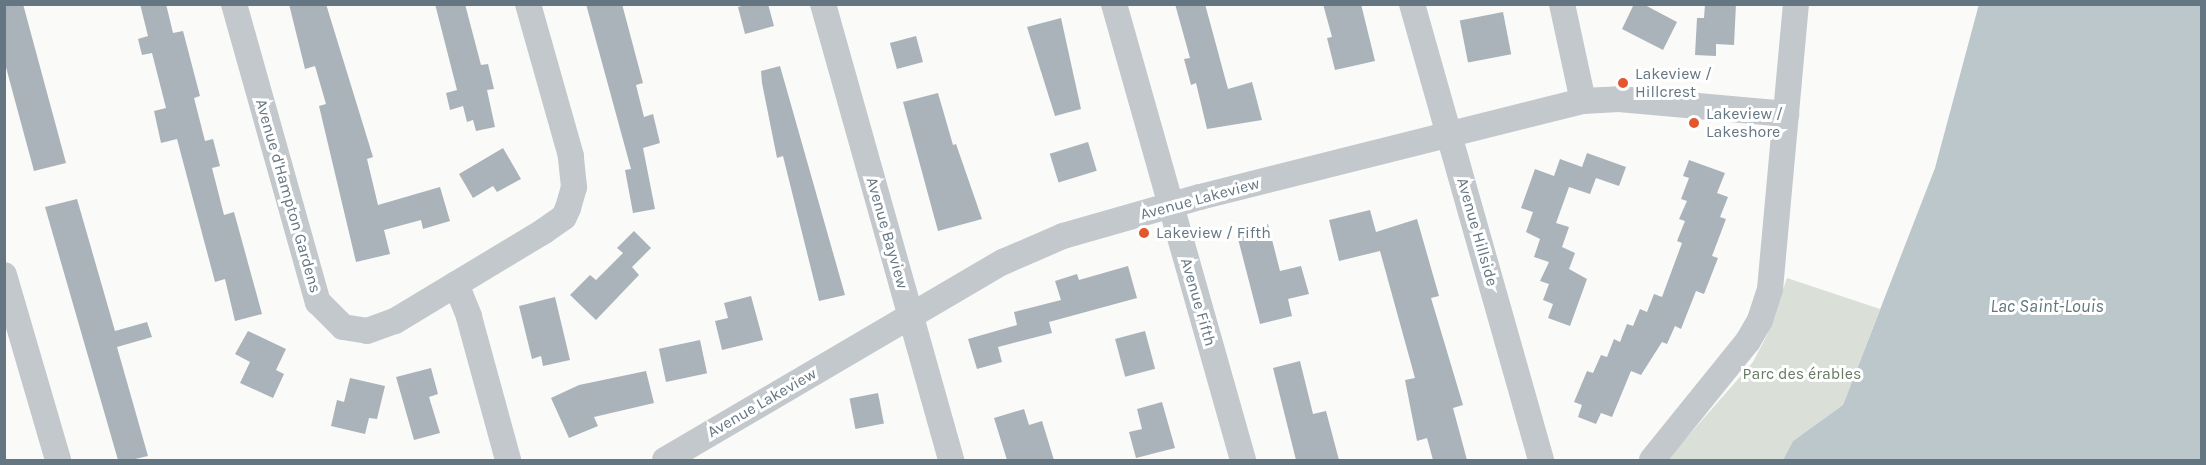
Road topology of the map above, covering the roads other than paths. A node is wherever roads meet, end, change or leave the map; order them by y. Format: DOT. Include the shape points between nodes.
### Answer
graph roads {
  1 [pos="234,4"];
  2 [pos="528,4"];
  3 [pos="824,4"];
  4 [pos="1114,4"];
  5 [pos="1412,4"];
  6 [pos="1562,4"];
  7 [pos="1796,4"];
  8 [pos="1583,101"];
  9 [pos="1786,114"];
  10 [pos="1450,136"];
  11 [pos="1170,205"];
  12 [pos="4,275"];
  13 [pos="456,284"];
  14 [pos="910,316"];
  15 [pos="13,333"];
  16 [pos="58,460"];
  17 [pos="508,460"];
  18 [pos="664,460"];
  19 [pos="951,460"];
  20 [pos="1243,460"];
  21 [pos="1541,460"];
  22 [pos="1652,460"];
  1 -- 13 [label="street, Avenue d'Hampton Gardens" via="314,290 325,312 344,327 378,329"];
  2 -- 13 [label="street, Avenue d'Hampton Gardens" via="571,156 572,198 564,217 555,224"];
  3 -- 14 [label="street, Avenue Bayview"];
  4 -- 11 [label="street, Avenue Fifth"];
  5 -- 10 [label="street, Avenue Hillside"];
  6 -- 8 [label="street"];
  7 -- 9 [label="street"];
  8 -- 9 [label="street, Avenue Lakeview" via="1619,99"];
  8 -- 10 [label="street, Avenue Lakeview"];
  9 -- 22 [label="street" via="1773,274 1760,320 1748,341"];
  10 -- 11 [label="street, Avenue Lakeview"];
  10 -- 21 [label="street, Avenue Hillside"];
  11 -- 14 [label="street, Avenue Lakeview" via="1042,244"];
  11 -- 20 [label="street, Avenue Fifth"];
  12 -- 15 [label="street"];
  13 -- 17 [label="street" via="469,317"];
  14 -- 18 [label="street, Avenue Lakeview"];
  14 -- 19 [label="street, Avenue Bayview"];
  15 -- 16 [label="street"];
}
